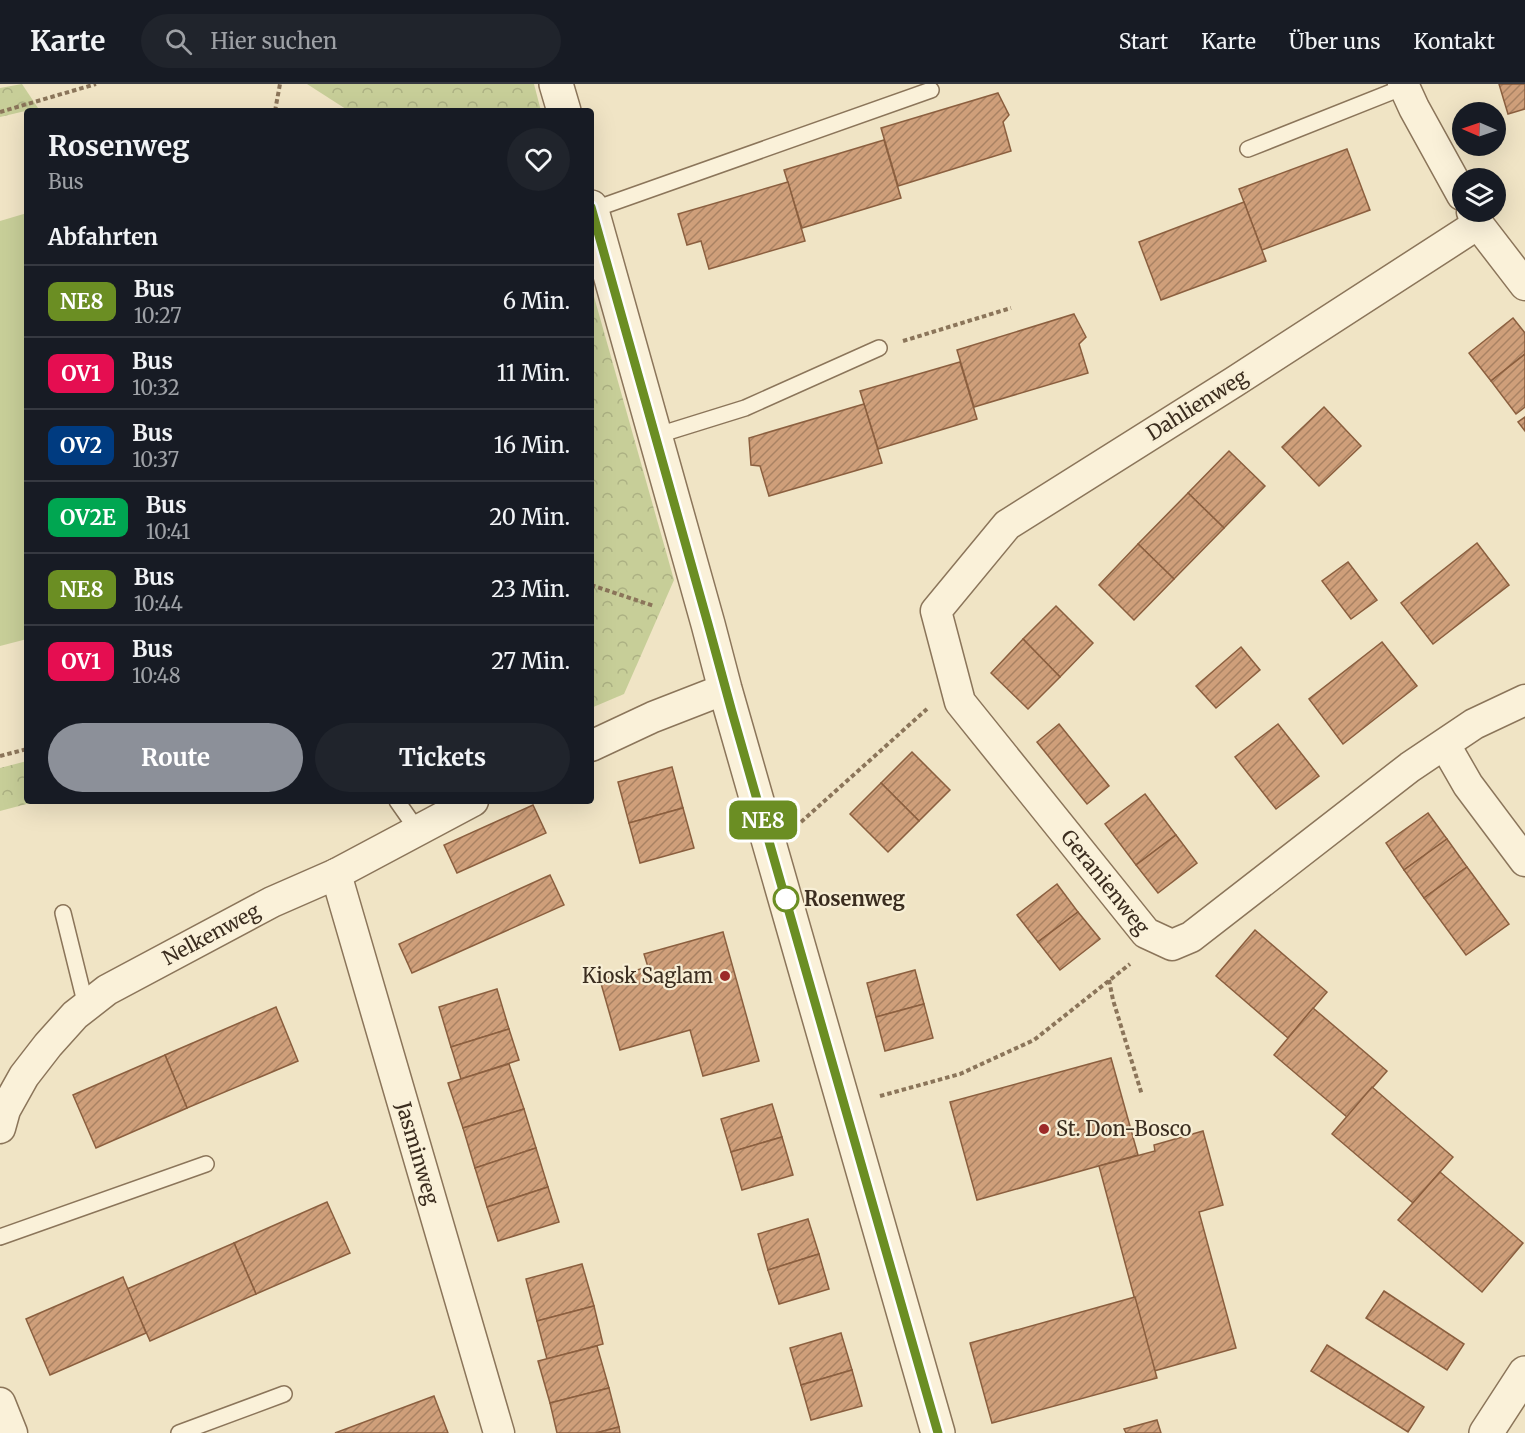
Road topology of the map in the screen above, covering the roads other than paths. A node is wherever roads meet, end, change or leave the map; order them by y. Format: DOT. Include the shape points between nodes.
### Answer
graph roads {
  1 [pos="556,84"];
  2 [pos="1403,85"];
  3 [pos="931,90"];
  4 [pos="563,108"];
  5 [pos="1248,149"];
  6 [pos="1452,176"];
  7 [pos="594,207"];
  8 [pos="594,215"];
  9 [pos="1469,222"];
  10 [pos="1478,222"];
  11 [pos="1525,285"];
  12 [pos="879,348"];
  13 [pos="655,436"];
  14 [pos="936,610"];
  15 [pos="725,689"];
  16 [pos="1525,700"];
  17 [pos="594,745"];
  18 [pos="1445,745"];
  19 [pos="399,804"];
  20 [pos="468,804"];
  21 [pos="418,831"];
  22 [pos="1525,861"];
  23 [pos="336,874"];
  24 [pos="63,913"];
  25 [pos="86,1006"];
  26 [pos="0,1128"];
  27 [pos="206,1164"];
  28 [pos="0,1237"];
  29 [pos="1525,1373"];
  30 [pos="284,1394"];
  31 [pos="0,1403"];
  32 [pos="12,1433"];
  33 [pos="179,1433"];
  34 [pos="500,1433"];
  35 [pos="938,1433"];
  36 [pos="1486,1433"];
  1 -- 4 [label="street"];
  2 -- 5 [label="lane"];
  2 -- 6 [label="street"];
  3 -- 7 [label="lane"];
  8 -- 13 [label="street"];
  9 -- 14 [label="street, Dahlienweg" via="1234,382 1007,525"];
  10 -- 11 [label="street"];
  12 -- 13 [label="lane" via="744,408"];
  13 -- 15 [label="street"];
  14 -- 18 [label="street, Geranienweg" via="960,702 1146,933 1172,945 1191,937 1410,767"];
  15 -- 17 [label="street"];
  15 -- 35 [label="street"];
  16 -- 18 [label="street, Geranienweg" via="1474,724"];
  18 -- 22 [label="street" via="1468,785"];
  19 -- 21 [label="lane"];
  20 -- 21 [label="street, Nelkenweg"];
  21 -- 23 [label="street, Nelkenweg"];
  23 -- 25 [label="street, Nelkenweg" via="272,902 107,990"];
  23 -- 34 [label="street, Jasminweg"];
  24 -- 25 [label="lane"];
  25 -- 26 [label="street, Nelkenweg" via="24,1076 5,1110"];
  27 -- 28 [label="lane"];
  29 -- 36 [label="street"];
  30 -- 33 [label="lane"];
  31 -- 32 [label="street"];
}
